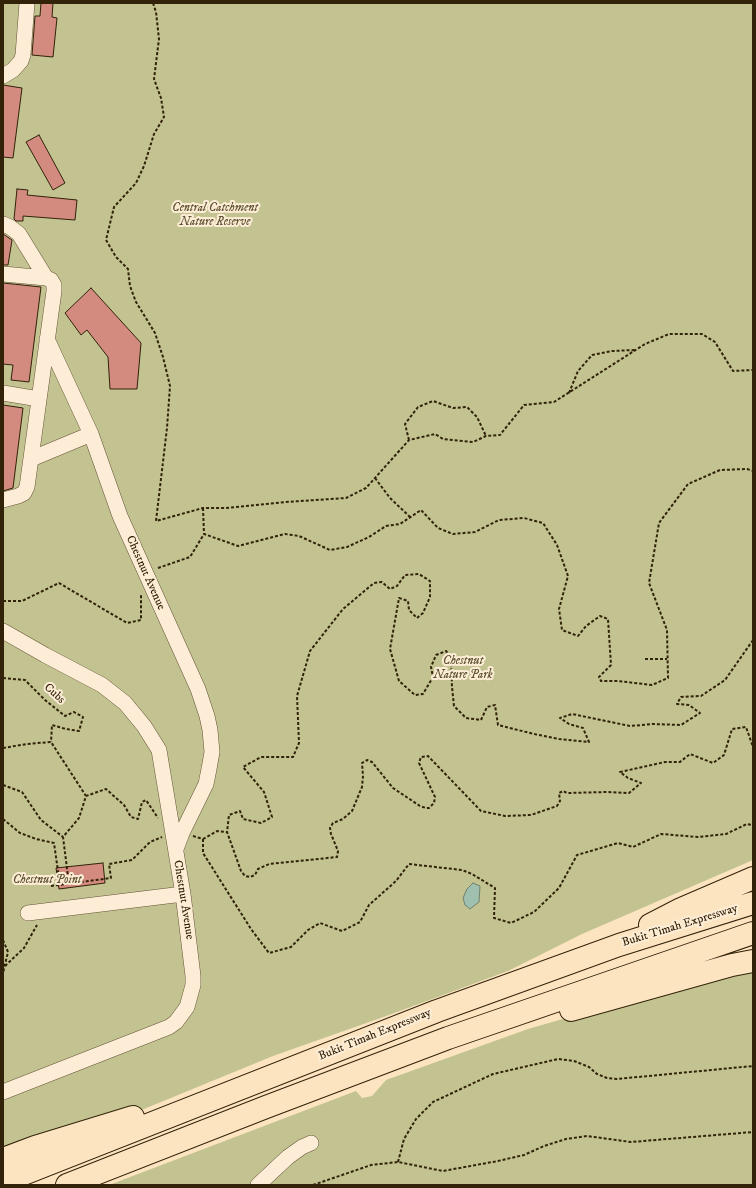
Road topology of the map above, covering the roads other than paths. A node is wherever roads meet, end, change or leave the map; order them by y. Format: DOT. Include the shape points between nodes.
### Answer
graph roads {
  1 [pos="27,3"];
  2 [pos="3,76"];
  3 [pos="3,224"];
  4 [pos="3,274"];
  5 [pos="46,278"];
  6 [pos="47,339"];
  7 [pos="3,393"];
  8 [pos="39,398"];
  9 [pos="91,434"];
  10 [pos="31,459"];
  11 [pos="6,499"];
  12 [pos="3,631"];
  13 [pos="176,850"];
  14 [pos="753,878"];
  15 [pos="183,894"];
  16 [pos="753,903"];
  17 [pos="32,919"];
  18 [pos="753,933"];
  19 [pos="619,945"];
  20 [pos="753,961"];
  21 [pos="448,1038"];
  22 [pos="3,1092"];
  23 [pos="198,1106"];
  24 [pos="311,1143"];
  25 [pos="3,1159"];
  26 [pos="3,1182"];
  27 [pos="67,1185"];
  28 [pos="258,1185"];
  1 -- 2 [label="street" via="23,55 13,70"];
  3 -- 5 [label="street" via="19,234"];
  4 -- 5 [label="street"];
  5 -- 6 [label="street" via="54,285"];
  6 -- 8 [label="street"];
  6 -- 9 [label="street, Chestnut Avenue"];
  7 -- 8 [label="street"];
  8 -- 10 [label="street"];
  9 -- 10 [label="street"];
  9 -- 13 [label="street, Chestnut Avenue" via="120,516 198,689 207,716 212,752 206,784"];
  10 -- 11 [label="street" via="24,492"];
  12 -- 13 [label="street" via="102,685 125,703 144,726 159,750"];
  13 -- 15 [label="street, Chestnut Avenue"];
  14 -- 19 [label="highway" via="660,919"];
  15 -- 17 [label="street"];
  15 -- 22 [label="street, Chestnut Avenue" via="193,985 187,1007 176,1022 160,1032"];
  16 -- 19 [label="highway, Bukit Timah Expressway"];
  18 -- 21 [label="highway"];
  19 -- 23 [label="highway, Bukit Timah Expressway" via="437,1011"];
  20 -- 21 [label="highway" via="526,1022"];
  21 -- 27 [label="highway"];
  23 -- 25 [label="highway" via="141,1114"];
  23 -- 26 [label="highway, Bukit Timah Expressway"];
  24 -- 28 [label="street" via="288,1157"];
}
